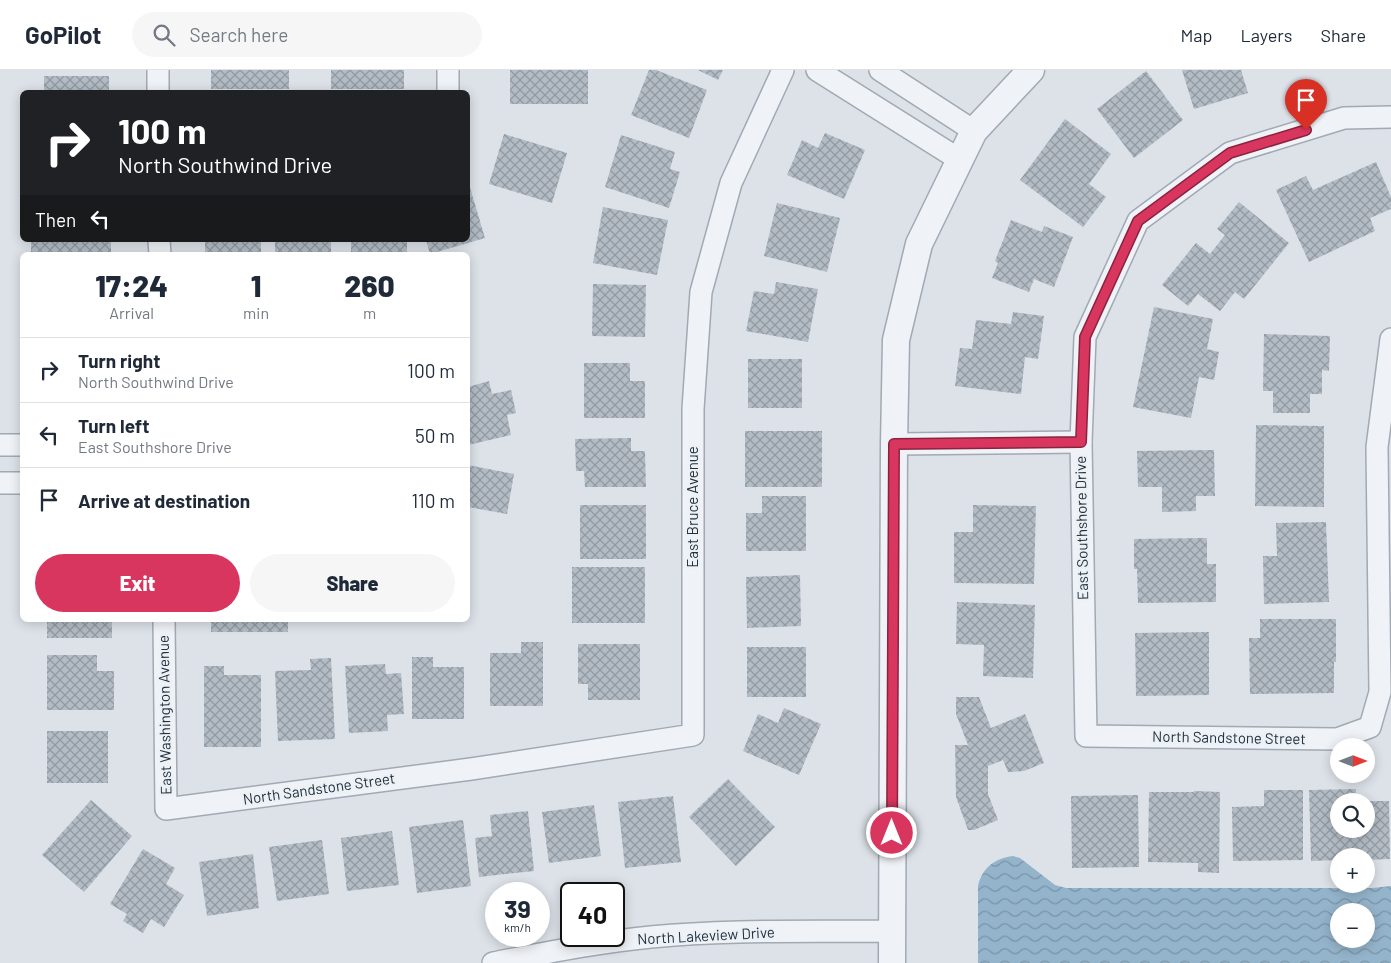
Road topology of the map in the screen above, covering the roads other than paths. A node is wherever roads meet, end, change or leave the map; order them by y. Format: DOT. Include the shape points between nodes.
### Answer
graph roads {
  1 [pos="158,70"];
  2 [pos="448,70"];
  3 [pos="783,70"];
  4 [pos="817,70"];
  5 [pos="880,70"];
  6 [pos="1031,70"];
  7 [pos="158,90"];
  8 [pos="448,90"];
  9 [pos="1391,117"];
  10 [pos="974,131"];
  11 [pos="960,160"];
  12 [pos="1391,339"];
  13 [pos="1081,442"];
  14 [pos="894,444"];
  15 [pos="0,445"];
  16 [pos="20,445"];
  17 [pos="20,483"];
  18 [pos="0,484"];
  19 [pos="164,622"];
  20 [pos="1086,736"];
  21 [pos="471,769"];
  22 [pos="166,810"];
  23 [pos="892,931"];
  24 [pos="493,963"];
  25 [pos="892,963"];
  1 -- 7 [label="street"];
  2 -- 8 [label="street"];
  3 -- 21 [label="street, East Bruce Avenue" via="731,183 701,292 692,409 693,735"];
  4 -- 11 [label="street"];
  5 -- 10 [label="street"];
  6 -- 10 [label="street"];
  9 -- 13 [label="street, East Southshore Drive" via="1344,118 1230,153 1138,221 1085,337"];
  10 -- 11 [label="street"];
  11 -- 14 [label="street" via="919,244 896,340"];
  12 -- 20 [label="street, North Sandstone Street" via="1377,447 1380,692 1370,727 1337,739"];
  13 -- 14 [label="street"];
  13 -- 20 [label="street, East Southshore Drive"];
  14 -- 23 [label="street"];
  15 -- 16 [label="street"];
  17 -- 18 [label="street"];
  19 -- 22 [label="street, East Washington Avenue"];
  21 -- 22 [label="street, North Sandstone Street"];
  23 -- 24 [label="street, North Lakeview Drive" via="726,932 650,937"];
  23 -- 25 [label="street"];
}
